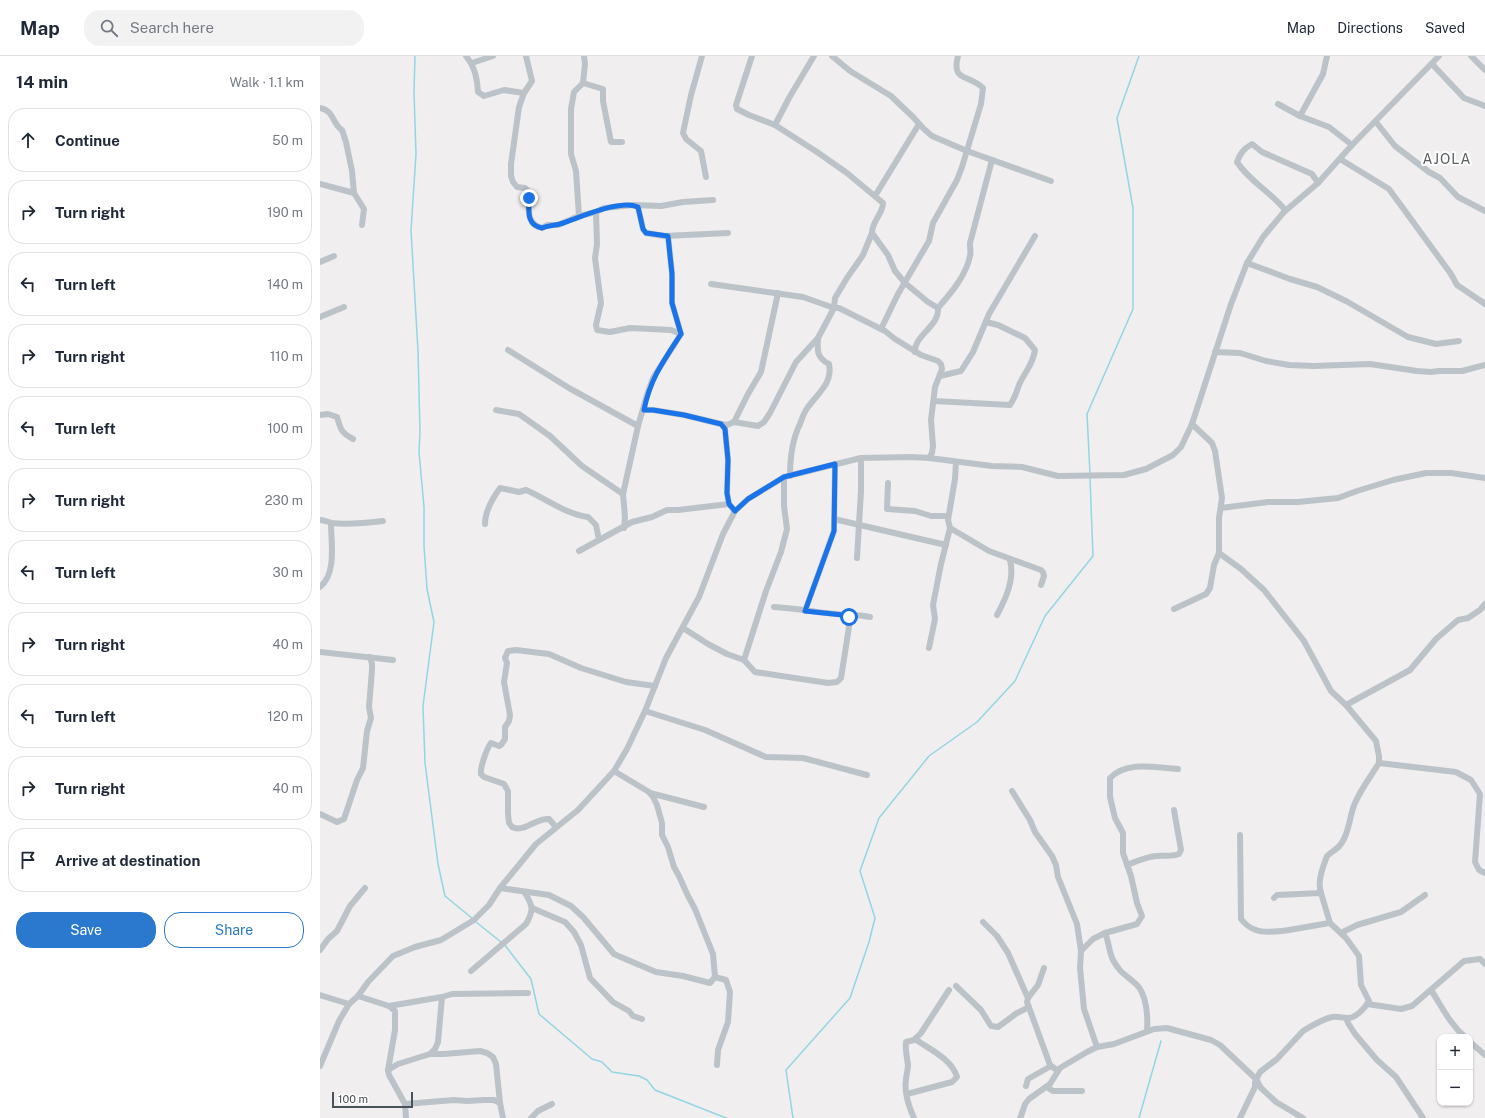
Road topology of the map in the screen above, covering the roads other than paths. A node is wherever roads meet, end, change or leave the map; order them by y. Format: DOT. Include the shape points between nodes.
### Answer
graph roads {
  1 [pos="466,56"];
  2 [pos="493,56"];
  3 [pos="526,56"];
  4 [pos="584,56"];
  5 [pos="702,56"];
  6 [pos="752,56"];
  7 [pos="814,56"];
  8 [pos="832,56"];
  9 [pos="958,56"];
  10 [pos="1327,56"];
  11 [pos="1439,56"];
  12 [pos="1471,56"];
  13 [pos="472,63"];
  14 [pos="1432,64"];
  15 [pos="1485,70"];
  16 [pos="583,83"];
  17 [pos="524,93"];
  18 [pos="1278,104"];
  19 [pos="1485,106"];
  20 [pos="320,108"];
  21 [pos="1300,116"];
  22 [pos="1376,122"];
  23 [pos="775,124"];
  24 [pos="919,124"];
  25 [pos="622,142"];
  26 [pos="1352,145"];
  27 [pos="967,151"];
  28 [pos="1340,159"];
  29 [pos="992,160"];
  30 [pos="706,177"];
  31 [pos="1051,181"];
  32 [pos="1318,183"];
  33 [pos="320,184"];
  34 [pos="354,193"];
  35 [pos="874,196"];
  36 [pos="713,200"];
  37 [pos="632,205"];
  38 [pos="1285,210"];
  39 [pos="1485,211"];
  40 [pos="596,212"];
  41 [pos="579,216"];
  42 [pos="362,225"];
  43 [pos="728,233"];
  44 [pos="872,233"];
  45 [pos="668,236"];
  46 [pos="1035,236"];
  47 [pos="334,256"];
  48 [pos="320,262"];
  49 [pos="1247,263"];
  50 [pos="905,283"];
  51 [pos="711,284"];
  52 [pos="778,293"];
  53 [pos="1485,304"];
  54 [pos="344,307"];
  55 [pos="834,308"];
  56 [pos="938,308"];
  57 [pos="320,318"];
  58 [pos="986,322"];
  59 [pos="882,329"];
  60 [pos="681,334"];
  61 [pos="818,338"];
  62 [pos="1459,341"];
  63 [pos="508,350"];
  64 [pos="915,352"];
  65 [pos="1215,352"];
  66 [pos="1485,365"];
  67 [pos="940,376"];
  68 [pos="934,401"];
  69 [pos="496,410"];
  70 [pos="644,410"];
  71 [pos="320,415"];
  72 [pos="734,422"];
  73 [pos="721,424"];
  74 [pos="1192,424"];
  75 [pos="638,426"];
  76 [pos="352,439"];
  77 [pos="861,458"];
  78 [pos="929,458"];
  79 [pos="956,462"];
  80 [pos="835,464"];
  81 [pos="787,477"];
  82 [pos="1485,478"];
  83 [pos="888,483"];
  84 [pos="623,494"];
  85 [pos="729,504"];
  86 [pos="1221,508"];
  87 [pos="735,511"];
  88 [pos="948,516"];
  89 [pos="834,519"];
  90 [pos="320,520"];
  91 [pos="383,521"];
  92 [pos="331,523"];
  93 [pos="485,524"];
  94 [pos="859,524"];
  95 [pos="624,528"];
  96 [pos="950,528"];
  97 [pos="599,540"];
  98 [pos="946,545"];
  99 [pos="579,551"];
  100 [pos="1219,553"];
  101 [pos="857,558"];
  102 [pos="1010,560"];
  103 [pos="1041,585"];
  104 [pos="320,587"];
  105 [pos="1485,604"];
  106 [pos="774,607"];
  107 [pos="1174,610"];
  108 [pos="805,611"];
  109 [pos="997,615"];
  110 [pos="847,616"];
  111 [pos="870,617"];
  112 [pos="683,628"];
  113 [pos="929,648"];
  114 [pos="320,652"];
  115 [pos="370,657"];
  116 [pos="393,660"];
  117 [pos="744,660"];
  118 [pos="655,686"];
  119 [pos="1346,705"];
  120 [pos="645,711"];
  121 [pos="1379,763"];
  122 [pos="1178,769"];
  123 [pos="614,771"];
  124 [pos="867,775"];
  125 [pos="1012,791"];
  126 [pos="649,792"];
  127 [pos="704,807"];
  128 [pos="1174,810"];
  129 [pos="320,814"];
  130 [pos="556,827"];
  131 [pos="1240,835"];
  132 [pos="1127,864"];
  133 [pos="1485,873"];
  134 [pos="365,888"];
  135 [pos="500,888"];
  136 [pos="525,893"];
  137 [pos="1320,893"];
  138 [pos="1425,896"];
  139 [pos="1274,898"];
  140 [pos="532,908"];
  141 [pos="983,922"];
  142 [pos="1330,923"];
  143 [pos="1105,933"];
  144 [pos="1341,933"];
  145 [pos="320,950"];
  146 [pos="1081,951"];
  147 [pos="1484,960"];
  148 [pos="1044,968"];
  149 [pos="471,971"];
  150 [pos="715,977"];
  151 [pos="956,986"];
  152 [pos="949,990"];
  153 [pos="1431,990"];
  154 [pos="528,993"];
  155 [pos="320,995"];
  156 [pos="358,996"];
  157 [pos="442,997"];
  158 [pos="1028,998"];
  159 [pos="349,1004"];
  160 [pos="1367,1004"];
  161 [pos="389,1006"];
  162 [pos="1029,1007"];
  163 [pos="1346,1018"];
  164 [pos="642,1019"];
  165 [pos="1147,1031"];
  166 [pos="1462,1034"];
  167 [pos="915,1039"];
  168 [pos="1473,1045"];
  169 [pos="1097,1047"];
  170 [pos="430,1054"];
  171 [pos="1485,1055"];
  172 [pos="717,1065"];
  173 [pos="320,1066"];
  174 [pos="1051,1066"];
  175 [pos="388,1070"];
  176 [pos="1058,1071"];
  177 [pos="1256,1079"];
  178 [pos="1026,1086"];
  179 [pos="1047,1088"];
  180 [pos="1082,1091"];
  181 [pos="907,1094"];
  182 [pos="500,1103"];
  183 [pos="405,1104"];
  184 [pos="552,1104"];
  185 [pos="1301,1117"];
  186 [pos="406,1118"];
  187 [pos="503,1118"];
  188 [pos="531,1118"];
  189 [pos="914,1118"];
  190 [pos="1020,1118"];
  191 [pos="1240,1118"];
  192 [pos="1424,1118"];
  1 -- 13 [label="street"];
  2 -- 13 [label="street"];
  3 -- 17 [label="street" via="532,81"];
  4 -- 16 [label="street"];
  5 -- 30 [label="street" via="683,133 686,139 701,151"];
  6 -- 23 [label="street" via="736,107 748,115"];
  7 -- 23 [label="street"];
  8 -- 24 [label="street" via="850,71 891,96"];
  9 -- 27 [label="street" via="957,73 984,89"];
  10 -- 21 [label="street" via="1323,74"];
  11 -- 14 [label="street"];
  12 -- 15 [label="street"];
  13 -- 17 [label="street" via="478,92 484,96 504,90"];
  14 -- 19 [label="street" via="1464,98"];
  14 -- 22 [label="street"];
  16 -- 25 [label="street" via="603,89 611,142"];
  16 -- 41 [label="street" via="574,92 571,109 571,154 576,172"];
  17 -- 41 [label="street" via="519,107 511,176 517,187 525,188 528,192 531,223 542,228 547,225 558,225"];
  18 -- 21 [label="street"];
  20 -- 34 [label="street" via="332,114 339,129 342,130 352,171"];
  21 -- 26 [label="street" via="1329,127"];
  22 -- 26 [label="street"];
  22 -- 39 [label="street" via="1395,146 1440,178 1458,197"];
  23 -- 35 [label="street" via="847,173"];
  24 -- 27 [label="street" via="932,136"];
  24 -- 35 [label="street"];
  26 -- 28 [label="street"];
  27 -- 29 [label="street"];
  27 -- 50 [label="street" via="956,180 933,223 929,241"];
  28 -- 32 [label="street"];
  28 -- 53 [label="street" via="1389,188 1457,285"];
  29 -- 31 [label="street"];
  29 -- 56 [label="street" via="966,269"];
  32 -- 38 [label="street"];
  32 -- 38 [label="street" via="1312,174 1262,152 1252,144 1246,147 1237,162 1243,172 1277,200"];
  33 -- 34 [label="street"];
  34 -- 42 [label="street" via="364,209"];
  35 -- 44 [label="street" via="882,201 883,205"];
  36 -- 37 [label="street" via="661,206"];
  37 -- 40 [label="street" via="604,208"];
  37 -- 45 [label="street" via="638,207 646,233"];
  38 -- 49 [label="street" via="1263,237"];
  40 -- 41 [label="street"];
  40 -- 60 [label="street" via="595,258 601,303 597,330 610,332 630,328 671,330"];
  43 -- 45 [label="street"];
  44 -- 50 [label="street"];
  44 -- 55 [label="street" via="863,255 835,298"];
  45 -- 60 [label="street" via="672,303"];
  46 -- 58 [label="street"];
  47 -- 48 [label="street"];
  49 -- 62 [label="street" via="1317,287 1408,337 1436,344"];
  49 -- 65 [label="street"];
  50 -- 56 [label="street"];
  50 -- 59 [label="street"];
  51 -- 52 [label="street"];
  52 -- 55 [label="street" via="803,297"];
  52 -- 72 [label="street" via="761,372"];
  54 -- 57 [label="street"];
  55 -- 59 [label="street" via="853,314"];
  55 -- 61 [label="street"];
  56 -- 64 [label="street" via="939,312 934,322 916,345"];
  58 -- 67 [label="street" via="961,372"];
  58 -- 68 [label="street" via="1025,338 1035,350 1017,396 1010,405"];
  59 -- 64 [label="street"];
  60 -- 70 [label="street" via="653,378"];
  61 -- 72 [label="street" via="796,362 764,422 758,426"];
  61 -- 81 [label="street" via="817,350 822,360 830,364 830,377 807,408 799,426"];
  63 -- 75 [label="street" via="569,388"];
  64 -- 67 [label="street" via="938,361 942,369"];
  65 -- 66 [label="street" via="1240,353 1289,365 1370,364 1431,372 1462,371"];
  65 -- 74 [label="street"];
  67 -- 68 [label="street"];
  68 -- 78 [label="street" via="931,420 933,446"];
  69 -- 84 [label="street" via="519,414 550,436 582,466"];
  70 -- 73 [label="street" via="684,415"];
  70 -- 75 [label="street"];
  71 -- 76 [label="street" via="337,416 340,430"];
  72 -- 73 [label="street"];
  73 -- 85 [label="street" via="725,429"];
  74 -- 79 [label="street" via="1173,455 1146,469 1124,475 1058,476 1022,467"];
  74 -- 86 [label="street" via="1212,444 1215,451 1222,498"];
  75 -- 84 [label="street"];
  77 -- 78 [label="street"];
  77 -- 80 [label="street"];
  77 -- 94 [label="street"];
  78 -- 79 [label="street"];
  79 -- 88 [label="street"];
  80 -- 81 [label="street"];
  80 -- 89 [label="street"];
  81 -- 87 [label="street" via="748,499"];
  81 -- 117 [label="street" via="784,506 787,529"];
  82 -- 86 [label="street" via="1451,473 1426,473 1393,480 1338,498"];
  83 -- 88 [label="street" via="887,509"];
  84 -- 95 [label="street"];
  85 -- 87 [label="street"];
  85 -- 95 [label="street" via="667,510 632,522"];
  86 -- 100 [label="street"];
  87 -- 112 [label="street" via="723,534 699,597"];
  88 -- 96 [label="street"];
  89 -- 94 [label="street"];
  89 -- 108 [label="street" via="834,531"];
  90 -- 92 [label="street"];
  91 -- 92 [label="street"];
  92 -- 104 [label="street" via="329,576"];
  93 -- 97 [label="street" via="492,498 500,488 519,492 526,490 564,510 588,517 596,525"];
  94 -- 98 [label="street"];
  94 -- 101 [label="street"];
  95 -- 97 [label="street"];
  96 -- 98 [label="street"];
  96 -- 102 [label="street"];
  97 -- 99 [label="street"];
  98 -- 113 [label="street" via="933,605 935,619"];
  100 -- 107 [label="street" via="1206,594"];
  100 -- 119 [label="street" via="1241,568 1264,590 1304,641 1331,691"];
  102 -- 103 [label="street" via="1043,572"];
  102 -- 109 [label="street" via="1012,573 1006,597"];
  105 -- 119 [label="street" via="1468,618 1458,620 1436,639 1410,670"];
  106 -- 108 [label="street"];
  108 -- 110 [label="street"];
  110 -- 111 [label="street"];
  110 -- 117 [label="street" via="849,627 841,678 838,682 828,683 755,672"];
  112 -- 117 [label="street" via="727,654"];
  112 -- 118 [label="street" via="666,658"];
  114 -- 115 [label="street"];
  115 -- 116 [label="street"];
  115 -- 129 [label="street" via="371,718 363,768 344,819 337,822"];
  118 -- 120 [label="street"];
  118 -- 130 [label="street" via="626,682 581,668 549,654 508,651 505,658 507,663 504,682 510,715 504,727 505,739 501,745 491,743 488,747 480,774 506,787 509,822 512,827 521,829 543,819 554,822"];
  119 -- 121 [label="street" via="1376,741"];
  120 -- 123 [label="street"];
  120 -- 124 [label="street" via="705,730 766,757 803,758"];
  121 -- 133 [label="street" via="1456,772 1471,780 1480,794 1476,862 1479,870"];
  121 -- 137 [label="street" via="1355,803 1342,844 1327,856 1320,881"];
  122 -- 132 [label="street" via="1139,766 1116,772 1110,778 1110,798 1124,833 1123,853"];
  123 -- 126 [label="street"];
  123 -- 130 [label="street" via="578,810"];
  125 -- 146 [label="street" via="1056,865 1058,877 1077,924"];
  126 -- 127 [label="street"];
  126 -- 150 [label="street" via="657,805 662,835 674,867 714,954"];
  128 -- 132 [label="street" via="1181,850 1179,854 1145,858"];
  130 -- 135 [label="street" via="536,844"];
  131 -- 142 [label="street" via="1241,919 1246,925 1257,931 1270,931"];
  132 -- 143 [label="street" via="1136,903 1142,916 1137,924"];
  134 -- 145 [label="street" via="350,906 337,931"];
  135 -- 136 [label="street"];
  135 -- 156 [label="street" via="489,905 474,920 441,940 393,956"];
  136 -- 140 [label="street"];
  136 -- 150 [label="street" via="548,896 570,906 583,917 614,954 623,958 656,972 710,983"];
  137 -- 139 [label="street"];
  137 -- 142 [label="street"];
  138 -- 144 [label="street" via="1401,912 1357,925"];
  140 -- 149 [label="street" via="526,924"];
  140 -- 164 [label="street" via="565,922 581,945 590,978 613,1002"];
  141 -- 158 [label="street" via="1008,953"];
  142 -- 144 [label="street"];
  143 -- 146 [label="street" via="1093,939"];
  143 -- 165 [label="street" via="1113,959 1122,974 1142,991 1146,1006"];
  144 -- 160 [label="street" via="1359,956 1361,985 1369,1001"];
  146 -- 169 [label="street" via="1084,1009"];
  147 -- 153 [label="street" via="1464,961"];
  148 -- 158 [label="street" via="1038,985"];
  150 -- 172 [label="street" via="726,980 730,992 728,1022 718,1050"];
  151 -- 162 [label="street" via="981,1010 991,1026 998,1027"];
  152 -- 167 [label="street"];
  153 -- 160 [label="street" via="1412,1006 1401,1009"];
  153 -- 166 [label="street" via="1446,1016"];
  154 -- 157 [label="street" via="457,993"];
  155 -- 159 [label="street"];
  156 -- 159 [label="street"];
  156 -- 161 [label="street"];
  157 -- 161 [label="street"];
  157 -- 170 [label="street" via="438,1042"];
  158 -- 162 [label="street"];
  159 -- 173 [label="street"];
  160 -- 163 [label="street" via="1356,1016"];
  161 -- 175 [label="street" via="395,1011 395,1030"];
  162 -- 174 [label="street"];
  163 -- 177 [label="street" via="1332,1017 1308,1027 1277,1059 1260,1072"];
  163 -- 192 [label="street" via="1355,1034 1377,1060 1396,1077"];
  165 -- 169 [label="street" via="1114,1044"];
  165 -- 177 [label="street" via="1168,1028 1212,1040"];
  167 -- 181 [label="street" via="906,1042 905,1048 908,1065"];
  167 -- 181 [label="street" via="951,1067 957,1077 952,1082"];
  168 -- 171 [label="street"];
  169 -- 176 [label="street"];
  170 -- 175 [label="street" via="398,1064"];
  170 -- 182 [label="street" via="480,1051 493,1057"];
  174 -- 176 [label="street"];
  174 -- 178 [label="street" via="1028,1078"];
  175 -- 183 [label="street"];
  176 -- 179 [label="street"];
  177 -- 185 [label="street" via="1261,1088 1276,1102"];
  177 -- 191 [label="street"];
  179 -- 180 [label="street"];
  179 -- 190 [label="street" via="1029,1099"];
  181 -- 189 [label="street"];
  182 -- 183 [label="street" via="489,1100 454,1100"];
  182 -- 187 [label="street"];
  183 -- 186 [label="street"];
  184 -- 188 [label="street"];
}
